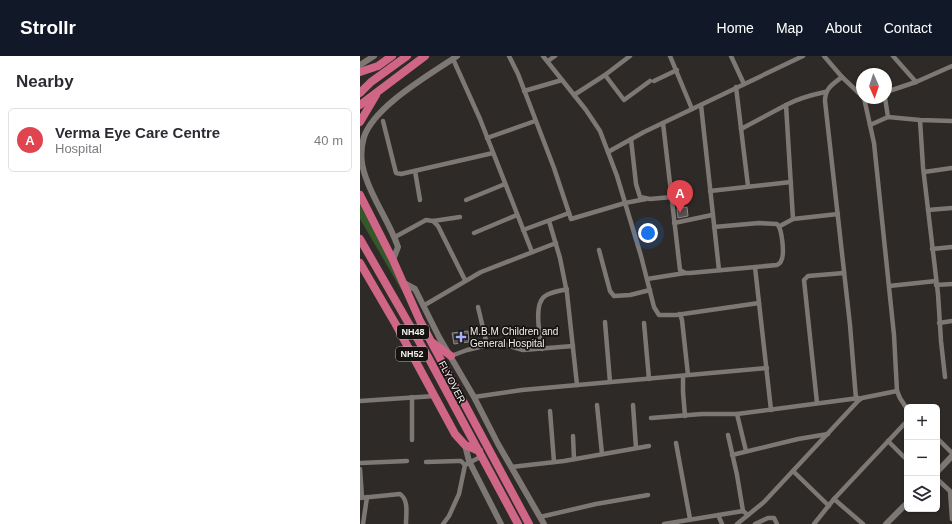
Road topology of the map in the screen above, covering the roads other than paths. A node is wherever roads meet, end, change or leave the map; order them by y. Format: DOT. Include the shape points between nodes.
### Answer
graph roads {
  1 [pos="374,56"];
  2 [pos="392,56"];
  3 [pos="407,56"];
  4 [pos="424,56"];
  5 [pos="509,56"];
  6 [pos="543,56"];
  7 [pos="555,56"];
  8 [pos="630,56"];
  9 [pos="670,56"];
  10 [pos="731,56"];
  11 [pos="803,56"];
  12 [pos="824,56"];
  13 [pos="893,56"];
  14 [pos="455,57"];
  15 [pos="548,61"];
  16 [pos="360,65"];
  17 [pos="378,66"];
  18 [pos="952,66"];
  19 [pos="677,70"];
  20 [pos="360,72"];
  21 [pos="605,75"];
  22 [pos="842,77"];
  23 [pos="360,80"];
  24 [pos="562,80"];
  25 [pos="916,82"];
  26 [pos="744,84"];
  27 [pos="736,87"];
  28 [pos="380,90"];
  29 [pos="856,90"];
  30 [pos="892,90"];
  31 [pos="524,91"];
  32 [pos="825,92"];
  33 [pos="360,93"];
  34 [pos="574,95"];
  35 [pos="866,104"];
  36 [pos="886,104"];
  37 [pos="360,105"];
  38 [pos="701,105"];
  39 [pos="786,106"];
  40 [pos="692,109"];
  41 [pos="888,117"];
  42 [pos="920,120"];
  43 [pos="383,121"];
  44 [pos="535,121"];
  45 [pos="952,121"];
  46 [pos="360,122"];
  47 [pos="664,123"];
  48 [pos="870,125"];
  49 [pos="741,129"];
  50 [pos="487,138"];
  51 [pos="631,139"];
  52 [pos="608,152"];
  53 [pos="493,153"];
  54 [pos="952,168"];
  55 [pos="415,171"];
  56 [pos="924,172"];
  57 [pos="791,182"];
  58 [pos="505,184"];
  59 [pos="748,186"];
  60 [pos="710,191"];
  61 [pos="360,195"];
  62 [pos="672,197"];
  63 [pos="646,199"];
  64 [pos="420,200"];
  65 [pos="466,200"];
  66 [pos="625,203"];
  67 [pos="952,208"];
  68 [pos="928,210"];
  69 [pos="569,213"];
  70 [pos="838,214"];
  71 [pos="518,215"];
  72 [pos="712,215"];
  73 [pos="460,217"];
  74 [pos="793,219"];
  75 [pos="433,221"];
  76 [pos="549,221"];
  77 [pos="674,222"];
  78 [pos="780,226"];
  79 [pos="714,227"];
  80 [pos="523,230"];
  81 [pos="474,233"];
  82 [pos="395,237"];
  83 [pos="360,239"];
  84 [pos="556,243"];
  85 [pos="952,246"];
  86 [pos="932,249"];
  87 [pos="599,250"];
  88 [pos="532,252"];
  89 [pos="393,260"];
  90 [pos="360,263"];
  91 [pos="755,267"];
  92 [pos="719,270"];
  93 [pos="360,272"];
  94 [pos="844,273"];
  95 [pos="685,274"];
  96 [pos="647,279"];
  97 [pos="465,280"];
  98 [pos="401,281"];
  99 [pos="373,283"];
  100 [pos="936,283"];
  101 [pos="952,284"];
  102 [pos="889,286"];
  103 [pos="567,290"];
  104 [pos="650,290"];
  105 [pos="759,303"];
  106 [pos="423,306"];
  107 [pos="478,307"];
  108 [pos="680,314"];
  109 [pos="952,321"];
  110 [pos="605,322"];
  111 [pos="644,323"];
  112 [pos="940,323"];
  113 [pos="430,341"];
  114 [pos="487,345"];
  115 [pos="573,346"];
  116 [pos="542,349"];
  117 [pos="451,356"];
  118 [pos="767,368"];
  119 [pos="685,376"];
  120 [pos="945,377"];
  121 [pos="649,379"];
  122 [pos="610,382"];
  123 [pos="577,385"];
  124 [pos="898,391"];
  125 [pos="435,396"];
  126 [pos="412,397"];
  127 [pos="474,397"];
  128 [pos="856,398"];
  129 [pos="862,398"];
  130 [pos="360,400"];
  131 [pos="817,403"];
  132 [pos="904,404"];
  133 [pos="597,405"];
  134 [pos="633,406"];
  135 [pos="771,410"];
  136 [pos="550,411"];
  137 [pos="737,414"];
  138 [pos="685,416"];
  139 [pos="651,418"];
  140 [pos="904,424"];
  141 [pos="828,434"];
  142 [pos="728,435"];
  143 [pos="573,436"];
  144 [pos="412,440"];
  145 [pos="939,440"];
  146 [pos="888,441"];
  147 [pos="676,443"];
  148 [pos="464,445"];
  149 [pos="649,446"];
  150 [pos="636,448"];
  151 [pos="746,451"];
  152 [pos="952,453"];
  153 [pos="481,454"];
  154 [pos="602,454"];
  155 [pos="732,455"];
  156 [pos="952,456"];
  157 [pos="904,457"];
  158 [pos="574,459"];
  159 [pos="407,461"];
  160 [pos="426,462"];
  161 [pos="554,462"];
  162 [pos="360,464"];
  163 [pos="468,464"];
  164 [pos="511,466"];
  165 [pos="360,469"];
  166 [pos="940,469"];
  167 [pos="793,471"];
  168 [pos="940,483"];
  169 [pos="648,495"];
  170 [pos="363,497"];
  171 [pos="834,498"];
  172 [pos="829,506"];
  173 [pos="904,506"];
  174 [pos="743,511"];
  175 [pos="718,515"];
  176 [pos="748,515"];
  177 [pos="540,517"];
  178 [pos="690,519"];
  179 [pos="952,519"];
  180 [pos="363,524"];
  181 [pos="406,524"];
  182 [pos="443,524"];
  183 [pos="501,524"];
  184 [pos="518,524"];
  185 [pos="529,524"];
  186 [pos="544,524"];
  187 [pos="664,524"];
  188 [pos="722,524"];
  189 [pos="737,524"];
  190 [pos="755,524"];
  191 [pos="777,524"];
  192 [pos="814,524"];
  193 [pos="864,524"];
  194 [pos="886,524"];
  1 -- 16 [label="street"];
  2 -- 17 [label="highway"];
  3 -- 33 [label="highway"];
  4 -- 28 [label="highway"];
  5 -- 31 [label="street"];
  6 -- 15 [label="street"];
  7 -- 15 [label="street"];
  8 -- 21 [label="street"];
  9 -- 19 [label="street"];
  10 -- 26 [label="street"];
  11 -- 26 [label="street"];
  12 -- 22 [label="street"];
  13 -- 25 [label="street"];
  14 -- 50 [label="street"];
  14 -- 82 [label="street" via="417,82 382,111 364,137 362,165 366,180"];
  15 -- 24 [label="street"];
  17 -- 20 [label="highway"];
  17 -- 23 [label="highway"];
  18 -- 25 [label="street"];
  19 -- 21 [label="street" via="652,81 624,100"];
  19 -- 40 [label="street"];
  21 -- 34 [label="street"];
  22 -- 29 [label="street"];
  22 -- 32 [label="street"];
  24 -- 31 [label="street"];
  24 -- 34 [label="street"];
  25 -- 30 [label="street"];
  26 -- 27 [label="street"];
  27 -- 38 [label="street"];
  27 -- 49 [label="street"];
  28 -- 37 [label="highway"];
  28 -- 46 [label="highway"];
  31 -- 44 [label="street"];
  32 -- 39 [label="street" via="811,94"];
  32 -- 70 [label="street"];
  34 -- 52 [label="street" via="600,131"];
  35 -- 48 [label="street"];
  36 -- 41 [label="street"];
  38 -- 40 [label="street"];
  38 -- 60 [label="street"];
  39 -- 49 [label="street"];
  39 -- 57 [label="street"];
  40 -- 47 [label="street"];
  41 -- 42 [label="street"];
  41 -- 48 [label="street"];
  42 -- 45 [label="street"];
  42 -- 56 [label="street"];
  43 -- 55 [label="street" via="396,173"];
  44 -- 50 [label="street"];
  44 -- 69 [label="street"];
  47 -- 51 [label="street"];
  47 -- 62 [label="street"];
  48 -- 102 [label="street"];
  49 -- 59 [label="street"];
  50 -- 53 [label="street"];
  51 -- 52 [label="street"];
  51 -- 63 [label="street" via="638,193"];
  52 -- 66 [label="street"];
  53 -- 55 [label="street"];
  53 -- 58 [label="street"];
  54 -- 56 [label="street"];
  55 -- 64 [label="street"];
  56 -- 68 [label="street"];
  57 -- 59 [label="street"];
  57 -- 74 [label="street"];
  58 -- 65 [label="street"];
  58 -- 71 [label="street"];
  59 -- 60 [label="street"];
  60 -- 72 [label="street"];
  61 -- 89 [label="highway, NH48"];
  62 -- 63 [label="street"];
  62 -- 77 [label="street"];
  63 -- 66 [label="street"];
  66 -- 69 [label="street" via="571,219"];
  66 -- 96 [label="street"];
  67 -- 68 [label="street"];
  68 -- 86 [label="street"];
  69 -- 76 [label="street"];
  70 -- 74 [label="street"];
  70 -- 94 [label="street"];
  71 -- 80 [label="street"];
  71 -- 81 [label="street"];
  72 -- 77 [label="street"];
  72 -- 79 [label="street"];
  73 -- 75 [label="street"];
  74 -- 78 [label="street"];
  75 -- 82 [label="street" via="426,220"];
  75 -- 97 [label="street" via="438,226"];
  76 -- 80 [label="street"];
  76 -- 84 [label="street"];
  77 -- 95 [label="street" via="680,270"];
  78 -- 79 [label="street" via="759,223"];
  78 -- 91 [label="street" via="783,257 781,262 777,265"];
  79 -- 92 [label="street"];
  80 -- 88 [label="street"];
  82 -- 89 [label="street" via="398,247"];
  83 -- 153 [label="highway, FLYOVER / NH48"];
  84 -- 88 [label="street"];
  84 -- 103 [label="street"];
  85 -- 86 [label="street"];
  86 -- 100 [label="street"];
  87 -- 104 [label="street" via="610,291 614,296"];
  88 -- 97 [label="street"];
  89 -- 98 [label="highway, NH48"];
  90 -- 99 [label="highway, NH52"];
  91 -- 92 [label="street"];
  91 -- 105 [label="street"];
  92 -- 95 [label="street"];
  93 -- 99 [label="street"];
  94 -- 128 [label="street"];
  94 -- 131 [label="street" via="808,276 804,280"];
  95 -- 96 [label="street"];
  96 -- 104 [label="street"];
  97 -- 106 [label="street"];
  98 -- 106 [label="street" via="415,289"];
  98 -- 113 [label="highway, NH48"];
  99 -- 125 [label="highway, NH52"];
  100 -- 101 [label="street"];
  100 -- 102 [label="street"];
  100 -- 112 [label="street"];
  102 -- 124 [label="street"];
  103 -- 115 [label="street"];
  103 -- 116 [label="street" via="551,293 544,297 540,305 538,313"];
  104 -- 108 [label="street" via="659,314"];
  105 -- 108 [label="street"];
  105 -- 118 [label="street"];
  106 -- 117 [label="street"];
  107 -- 114 [label="street"];
  108 -- 119 [label="street" via="683,326"];
  109 -- 112 [label="street"];
  110 -- 122 [label="street"];
  111 -- 121 [label="street"];
  112 -- 120 [label="street"];
  113 -- 117 [label="highway"];
  113 -- 185 [label="highway, NH48"];
  114 -- 116 [label="street" via="497,343 523,350"];
  114 -- 117 [label="street"];
  115 -- 116 [label="street"];
  115 -- 123 [label="street"];
  117 -- 127 [label="street"];
  118 -- 119 [label="street"];
  118 -- 135 [label="street"];
  119 -- 121 [label="street"];
  119 -- 138 [label="street"];
  121 -- 122 [label="street"];
  122 -- 123 [label="street"];
  123 -- 127 [label="street"];
  124 -- 129 [label="street"];
  124 -- 132 [label="street"];
  125 -- 126 [label="street"];
  125 -- 148 [label="highway, NH52" via="455,434"];
  126 -- 130 [label="street"];
  126 -- 144 [label="street"];
  127 -- 164 [label="street"];
  128 -- 129 [label="street"];
  128 -- 131 [label="street"];
  129 -- 141 [label="street"];
  131 -- 135 [label="street"];
  133 -- 154 [label="street"];
  134 -- 150 [label="street"];
  135 -- 137 [label="street"];
  136 -- 161 [label="street"];
  137 -- 138 [label="street"];
  137 -- 151 [label="street"];
  138 -- 139 [label="street"];
  140 -- 146 [label="street"];
  141 -- 151 [label="street"];
  141 -- 167 [label="street"];
  142 -- 155 [label="street"];
  143 -- 158 [label="street"];
  145 -- 152 [label="street"];
  146 -- 157 [label="street"];
  146 -- 171 [label="street"];
  147 -- 178 [label="street"];
  148 -- 153 [label="highway"];
  148 -- 163 [label="street"];
  149 -- 150 [label="street"];
  150 -- 154 [label="street"];
  151 -- 155 [label="street"];
  153 -- 163 [label="street"];
  153 -- 184 [label="highway, NH48"];
  154 -- 158 [label="street"];
  155 -- 174 [label="street"];
  156 -- 166 [label="street"];
  158 -- 161 [label="street"];
  159 -- 162 [label="street"];
  160 -- 163 [label="street" via="458,460"];
  161 -- 164 [label="street"];
  163 -- 182 [label="street" via="459,494"];
  163 -- 183 [label="street"];
  164 -- 177 [label="street"];
  165 -- 170 [label="street"];
  167 -- 172 [label="street"];
  167 -- 176 [label="street"];
  168 -- 179 [label="street" via="950,491"];
  169 -- 177 [label="street"];
  170 -- 180 [label="street"];
  170 -- 181 [label="street" via="400,494 404,496"];
  171 -- 172 [label="street"];
  171 -- 193 [label="street"];
  172 -- 192 [label="street"];
  173 -- 194 [label="street"];
  174 -- 175 [label="street"];
  174 -- 176 [label="street"];
  175 -- 178 [label="street"];
  175 -- 188 [label="street"];
  176 -- 189 [label="street"];
  177 -- 186 [label="street"];
  178 -- 187 [label="street"];
  190 -- 191 [label="street" via="768,518 774,518"];
}
